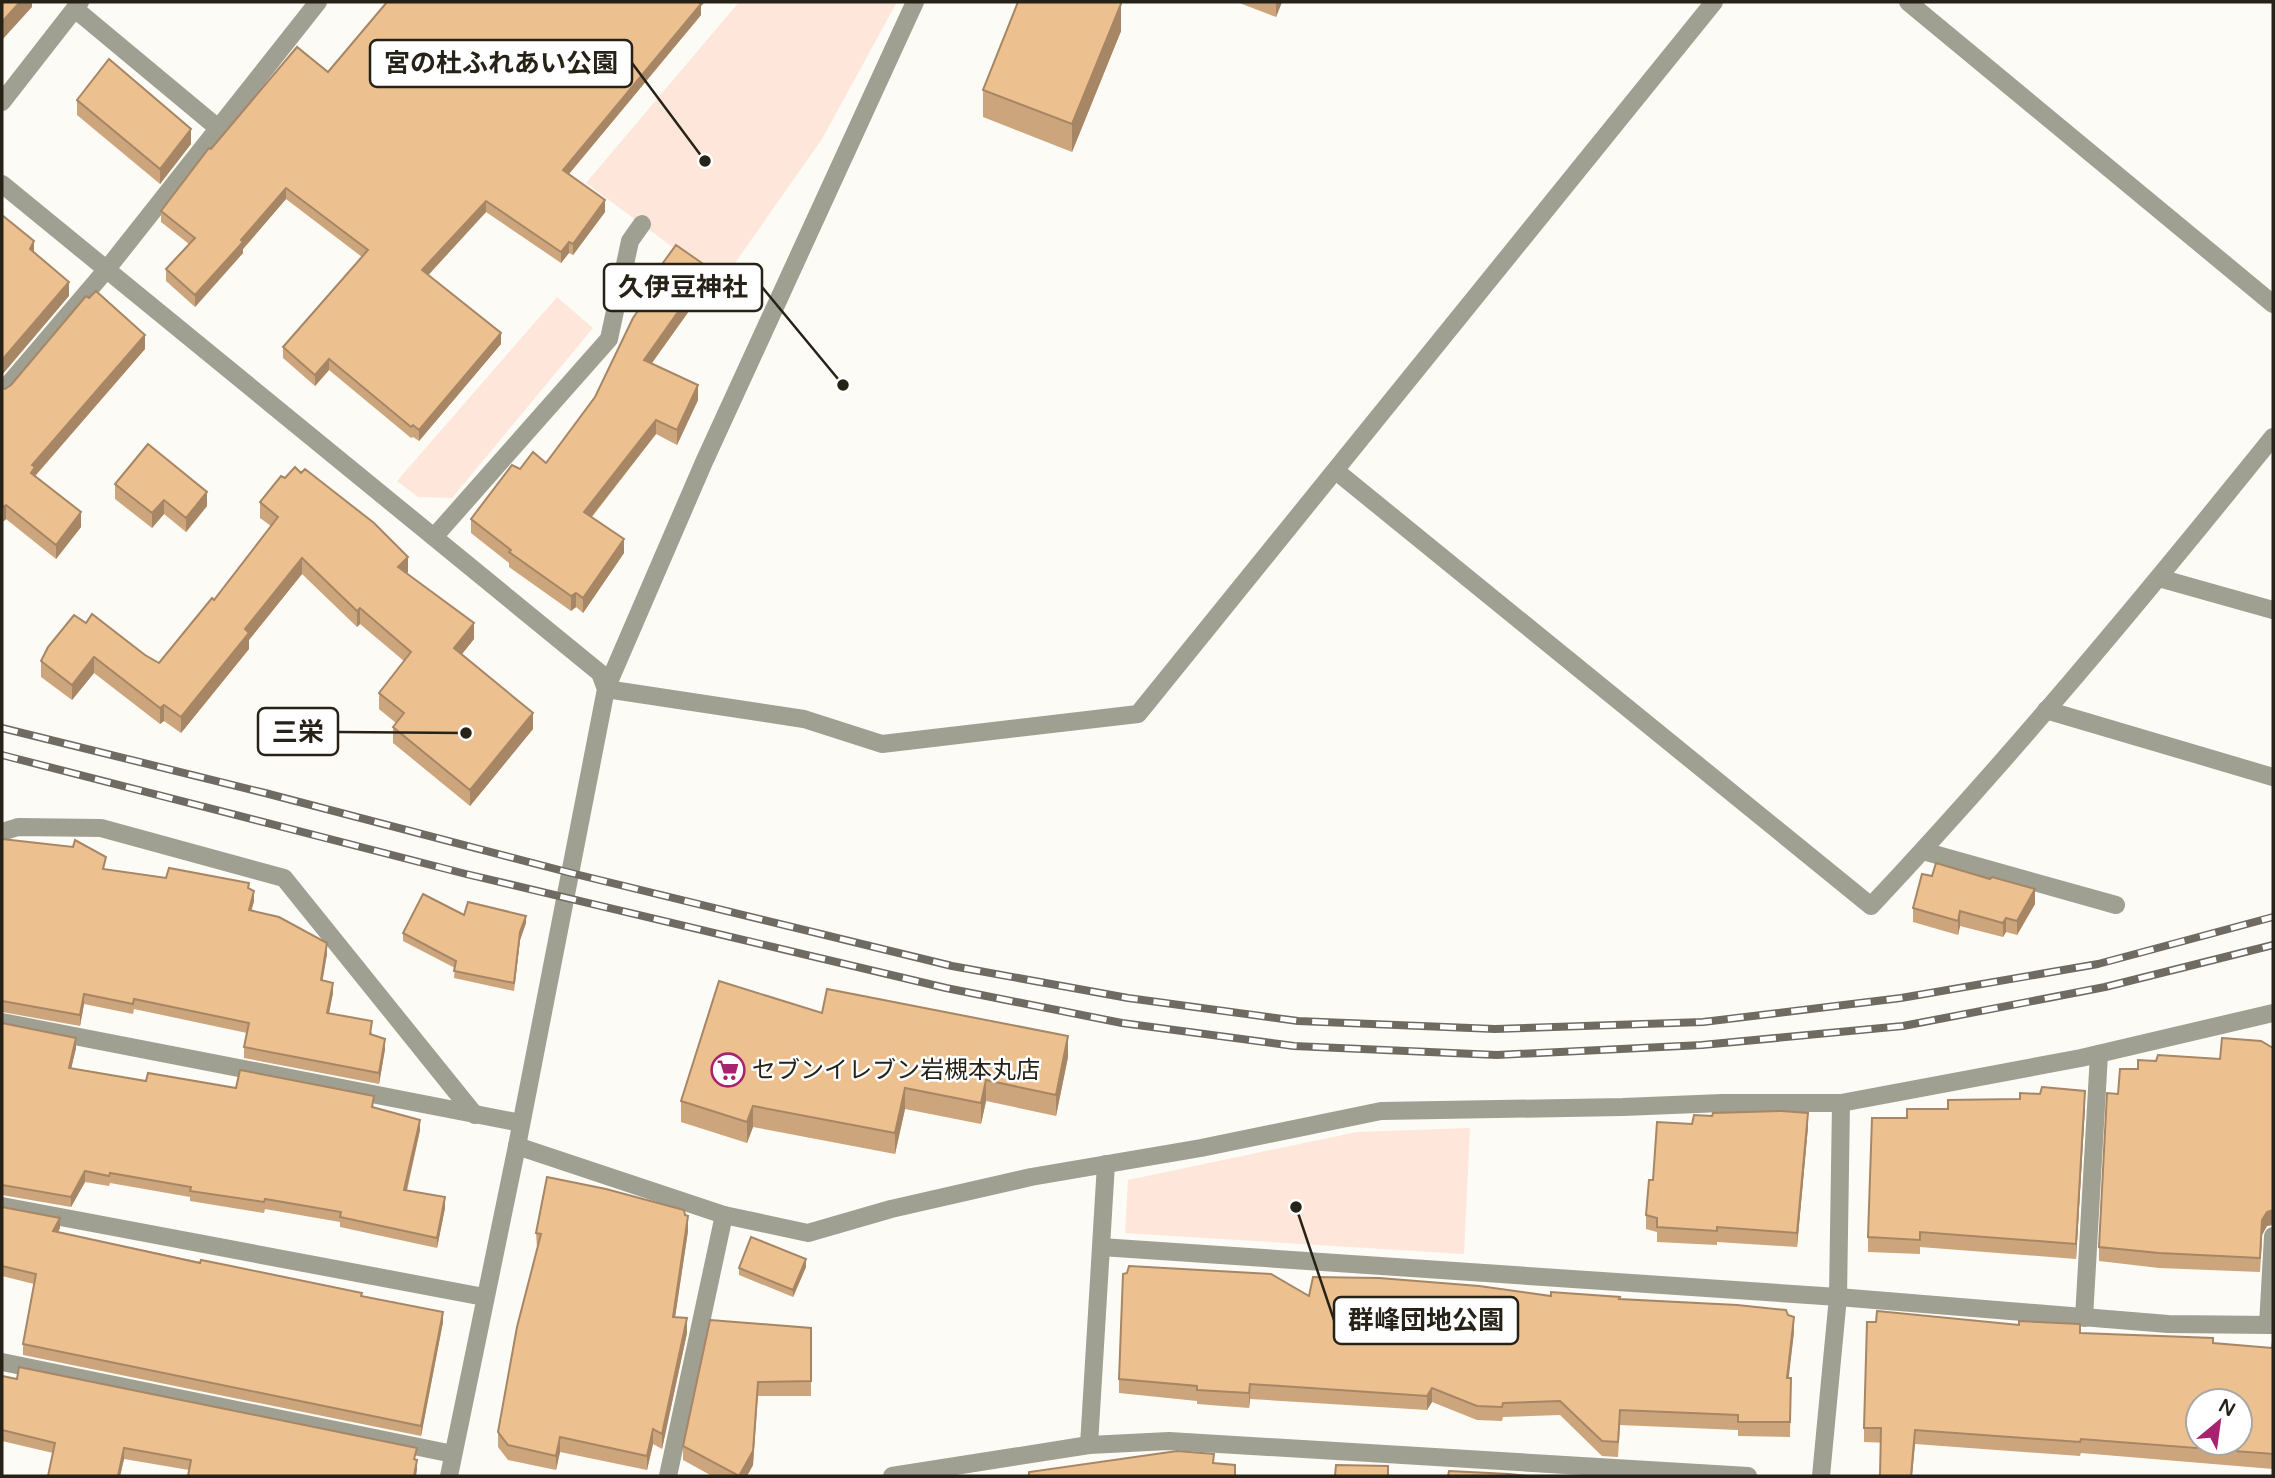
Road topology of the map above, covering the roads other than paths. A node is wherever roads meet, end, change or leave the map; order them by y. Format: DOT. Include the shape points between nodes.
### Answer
graph roads {
  1 [pos="318,2"];
  2 [pos="915,2"];
  3 [pos="1714,2"];
  4 [pos="1908,2"];
  5 [pos="78,5"];
  6 [pos="2,102"];
  7 [pos="218,128"];
  8 [pos="2,184"];
  9 [pos="642,224"];
  10 [pos="107,270"];
  11 [pos="2273,304"];
  12 [pos="2,392"];
  13 [pos="2273,437"];
  14 [pos="1336,471"];
  15 [pos="434,537"];
  16 [pos="2159,578"];
  17 [pos="2273,610"];
  18 [pos="606,689"];
  19 [pos="2046,710"];
  20 [pos="2273,777"];
  21 [pos="2,832"];
  22 [pos="1923,851"];
  23 [pos="2116,905"];
  24 [pos="2273,1013"];
  25 [pos="2,1022"];
  26 [pos="2099,1054"];
  27 [pos="1841,1103"];
  28 [pos="475,1115"];
  29 [pos="521,1123"];
  30 [pos="517,1146"];
  31 [pos="1106,1164"];
  32 [pos="2,1206"];
  33 [pos="724,1215"];
  34 [pos="2273,1236"];
  35 [pos="1101,1247"];
  36 [pos="484,1297"];
  37 [pos="1838,1297"];
  38 [pos="2084,1318"];
  39 [pos="2271,1325"];
  40 [pos="2,1362"];
  41 [pos="1089,1445"];
  42 [pos="453,1454"];
  43 [pos="449,1476"];
  44 [pos="668,1476"];
  45 [pos="892,1476"];
  46 [pos="1748,1476"];
  47 [pos="1821,1476"];
  1 -- 7 [label="street"];
  2 -- 18 [label="street" via="704,462"];
  3 -- 14 [label="street"];
  4 -- 11 [label="street"];
  5 -- 6 [label="street"];
  5 -- 7 [label="street"];
  7 -- 10 [label="street"];
  8 -- 10 [label="street"];
  9 -- 15 [label="street" via="630,240 609,338"];
  10 -- 12 [label="street"];
  10 -- 15 [label="street"];
  13 -- 16 [label="street"];
  14 -- 18 [label="street" via="1138,714 882,744 804,719"];
  14 -- 22 [label="street" via="1871,906"];
  15 -- 18 [label="street" via="600,673"];
  16 -- 17 [label="street"];
  16 -- 19 [label="street"];
  18 -- 29 [label="street"];
  19 -- 20 [label="street"];
  19 -- 22 [label="street"];
  21 -- 28 [label="street" via="18,827 102,828 284,878"];
  22 -- 23 [label="street"];
  24 -- 26 [label="street"];
  25 -- 28 [label="street"];
  26 -- 27 [label="street"];
  26 -- 38 [label="street"];
  27 -- 31 [label="street" via="1381,1111"];
  27 -- 37 [label="street"];
  28 -- 29 [label="street"];
  29 -- 30 [label="street"];
  30 -- 33 [label="street"];
  30 -- 36 [label="street"];
  31 -- 33 [label="street" via="891,1209 808,1233"];
  31 -- 35 [label="street"];
  32 -- 36 [label="street"];
  33 -- 44 [label="street"];
  34 -- 39 [label="street"];
  35 -- 37 [label="street"];
  35 -- 41 [label="street"];
  36 -- 42 [label="street"];
  37 -- 38 [label="street"];
  37 -- 47 [label="street"];
  38 -- 39 [label="street"];
  40 -- 42 [label="street"];
  41 -- 45 [label="street"];
  41 -- 46 [label="street" via="1169,1441"];
  42 -- 43 [label="street"];
}
